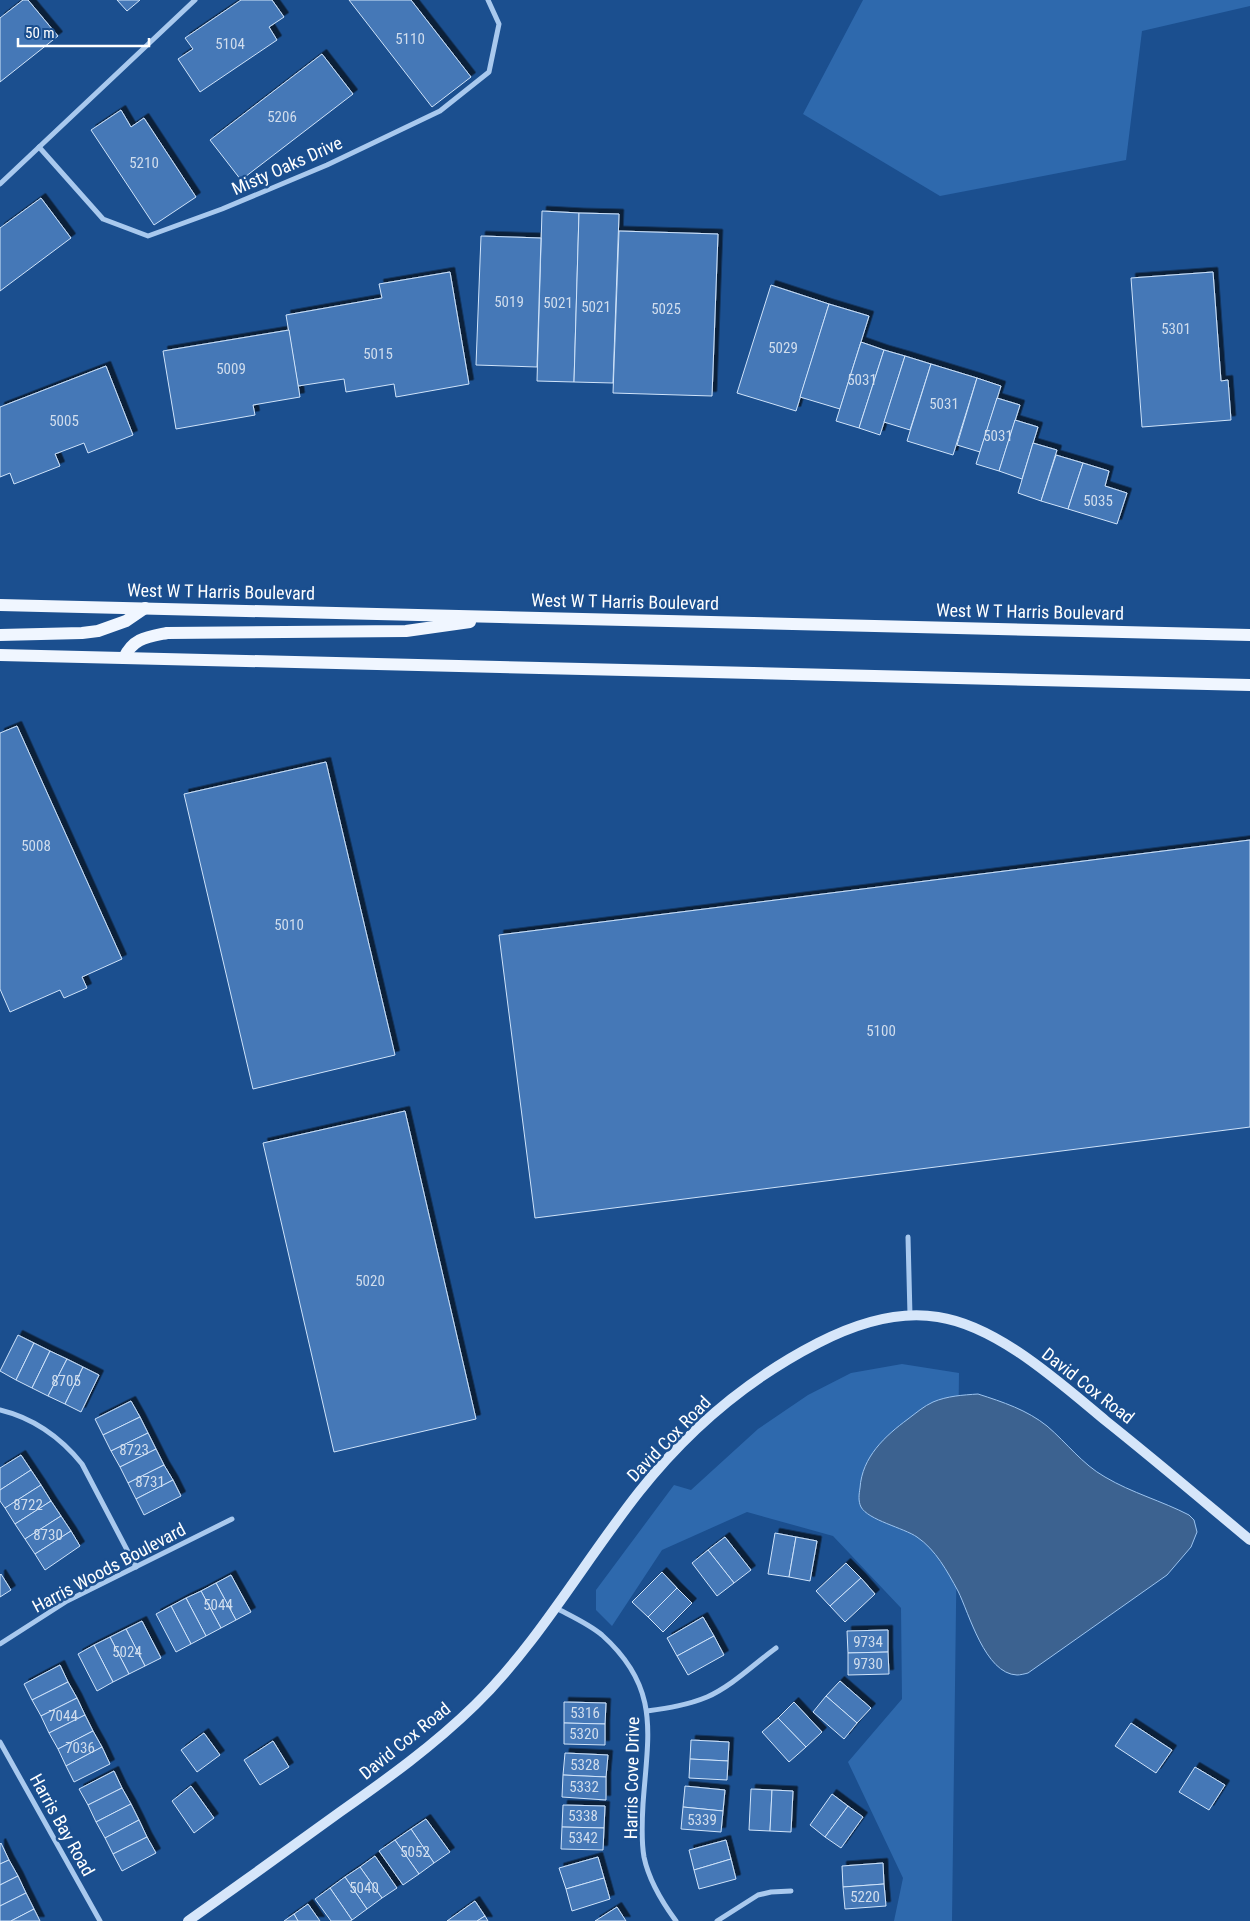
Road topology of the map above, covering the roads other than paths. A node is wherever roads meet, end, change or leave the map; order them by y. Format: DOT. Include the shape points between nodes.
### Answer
graph roads {
  1 [pos="195,0"];
  2 [pos="488,0"];
  3 [pos="39,147"];
  4 [pos="0,184"];
  5 [pos="0,605"];
  6 [pos="145,608"];
  7 [pos="507,617"];
  8 [pos="0,635"];
  9 [pos="1250,635"];
  10 [pos="0,655"];
  11 [pos="124,658"];
  12 [pos="1250,685"];
  13 [pos="908,1237"];
  14 [pos="910,1315"];
  15 [pos="0,1410"];
  16 [pos="232,1519"];
  17 [pos="1250,1540"];
  18 [pos="136,1567"];
  19 [pos="556,1608"];
  20 [pos="0,1644"];
  21 [pos="776,1648"];
  22 [pos="647,1711"];
  23 [pos="0,1742"];
  24 [pos="791,1891"];
  25 [pos="100,1921"];
  26 [pos="188,1921"];
  27 [pos="676,1921"];
  28 [pos="717,1921"];
  1 -- 3 [label="street"];
  2 -- 3 [label="street, Misty Oaks Drive" via="499,24 489,72 440,111 327,165 148,236 103,219"];
  3 -- 4 [label="street"];
  5 -- 6 [label="main road, West W T Harris Boulevard"];
  6 -- 7 [label="main road, West W T Harris Boulevard"];
  6 -- 8 [label="main road" via="126,621 98,631"];
  7 -- 9 [label="main road, West W T Harris Boulevard"];
  7 -- 11 [label="main road" via="406,631 167,633 134,643"];
  10 -- 11 [label="main road"];
  11 -- 12 [label="main road"];
  13 -- 14 [label="street"];
  14 -- 17 [label="main road, David Cox Road" via="962,1323 1012,1349 1043,1370"];
  14 -- 19 [label="main road, David Cox Road" via="866,1323 823,1341 774,1369 707,1418 639,1492"];
  15 -- 18 [label="street" via="38,1424 70,1449 82,1464"];
  16 -- 18 [label="street, Harris Woods Boulevard"];
  18 -- 20 [label="street, Harris Woods Boulevard" via="67,1601"];
  19 -- 22 [label="street, Harris Cove Drive" via="601,1634 626,1660 641,1688"];
  19 -- 26 [label="main road, David Cox Road" via="513,1665 440,1738"];
  21 -- 22 [label="street" via="708,1697"];
  22 -- 27 [label="street, Harris Cove Drive" via="642,1822 644,1857 653,1885"];
  23 -- 25 [label="street, Harris Bay Road"];
  24 -- 28 [label="street" via="758,1895"];
}
